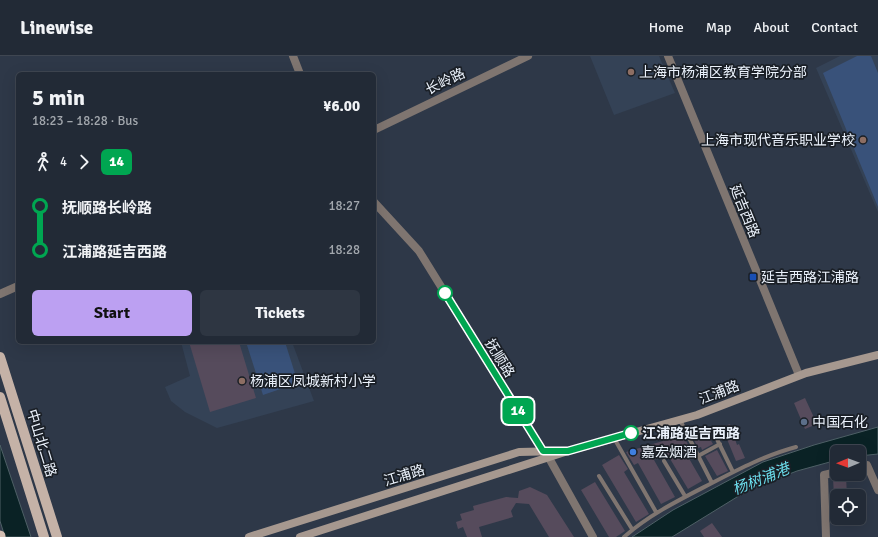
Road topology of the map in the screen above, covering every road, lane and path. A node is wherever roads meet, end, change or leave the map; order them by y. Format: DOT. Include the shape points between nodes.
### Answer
graph roads {
  1 [pos="293,56"];
  2 [pos="528,56"];
  3 [pos="668,56"];
  4 [pos="299,72"];
  5 [pos="376,129"];
  6 [pos="376,204"];
  7 [pos="16,287"];
  8 [pos="0,294"];
  9 [pos="878,355"];
  10 [pos="0,357"];
  11 [pos="799,376"];
  12 [pos="0,397"];
  13 [pos="680,420"];
  14 [pos="713,432"];
  15 [pos="614,438"];
  16 [pos="720,444"];
  17 [pos="796,447"];
  18 [pos="543,451"];
  19 [pos="568,451"];
  20 [pos="698,456"];
  21 [pos="549,458"];
  22 [pos="664,461"];
  23 [pos="866,465"];
  24 [pos="733,472"];
  25 [pos="830,474"];
  26 [pos="599,476"];
  27 [pos="712,483"];
  28 [pos="878,490"];
  29 [pos="685,496"];
  30 [pos="656,512"];
  31 [pos="632,529"];
  32 [pos="44,537"];
  33 [pos="57,537"];
  34 [pos="249,537"];
  35 [pos="300,537"];
  36 [pos="593,537"];
  37 [pos="624,537"];
  38 [pos="826,537"];
  1 -- 4 [label="street"];
  2 -- 5 [label="street, 长岭路"];
  3 -- 11 [label="street, 延吉西路"];
  6 -- 18 [label="street, 抚顺路" via="419,251"];
  7 -- 8 [label="street"];
  9 -- 11 [label="main road, 江浦路"];
  10 -- 33 [label="main road, 中山北二路"];
  11 -- 13 [label="main road, 江浦路"];
  12 -- 32 [label="main road, 中山北二路"];
  13 -- 15 [label="main road, 江浦路"];
  13 -- 20 [label="lane"];
  14 -- 16 [label="lane"];
  15 -- 19 [label="main road, 江浦路"];
  15 -- 30 [label="lane"];
  16 -- 20 [label="lane"];
  16 -- 24 [label="lane"];
  17 -- 24 [label="lane" via="767,456"];
  18 -- 19 [label="main road, 江浦路"];
  18 -- 21 [label="street, 抚顺路"];
  18 -- 34 [label="main road, 江浦路" via="519,452"];
  19 -- 21 [label="main road, 江浦路"];
  20 -- 27 [label="lane"];
  21 -- 35 [label="main road, 江浦路"];
  21 -- 36 [label="street, 抚顺路"];
  22 -- 29 [label="lane"];
  23 -- 28 [label="street"];
  24 -- 27 [label="lane"];
  25 -- 38 [label="street" via="824,475"];
  26 -- 31 [label="lane"];
  27 -- 29 [label="lane"];
  29 -- 30 [label="lane"];
  30 -- 31 [label="lane"];
  31 -- 37 [label="lane"];
}
